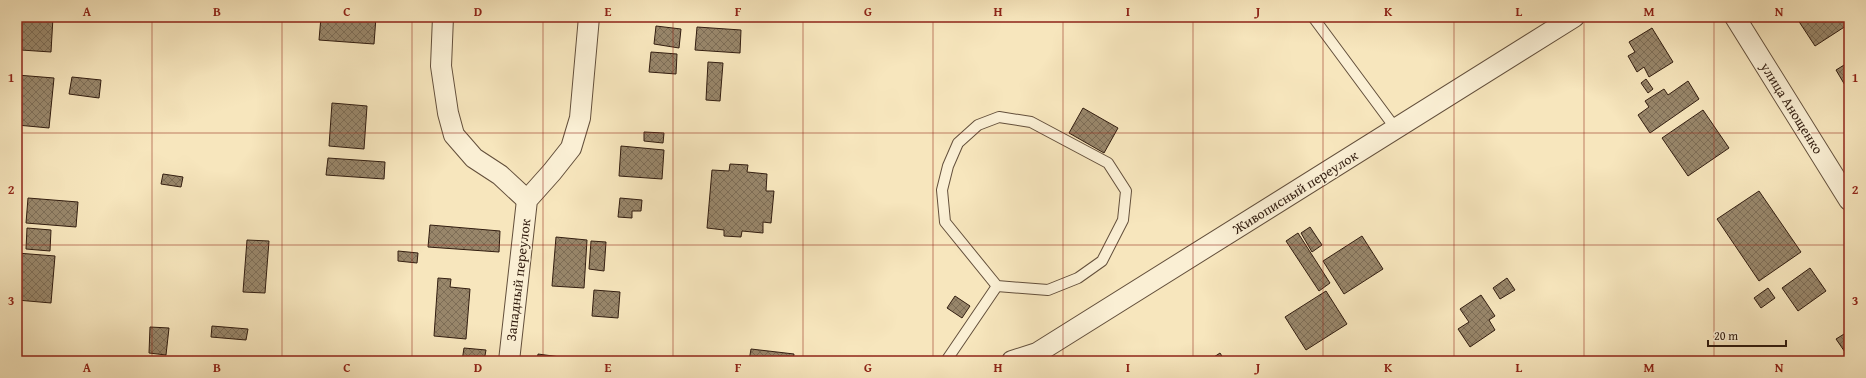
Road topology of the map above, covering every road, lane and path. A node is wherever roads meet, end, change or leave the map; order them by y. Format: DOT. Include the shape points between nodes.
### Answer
graph roads {
  1 [pos="443,17"];
  2 [pos="589,17"];
  3 [pos="1314,17"];
  4 [pos="1574,17"];
  5 [pos="1735,17"];
  6 [pos="1396,129"];
  7 [pos="527,200"];
  8 [pos="1849,200"];
  9 [pos="997,286"];
  10 [pos="509,361"];
  11 [pos="946,361"];
  12 [pos="1012,361"];
  1 -- 7 [label="street, Западный переулок" via="441,66 454,135 474,158 500,175"];
  2 -- 7 [label="street, Западный переулок" via="580,118 571,148"];
  3 -- 6 [label="lane"];
  4 -- 6 [label="street, Живописный переулок"];
  5 -- 8 [label="street, улица Анощенко"];
  6 -- 12 [label="street, Живописный переулок" via="1037,353"];
  7 -- 10 [label="street, Западный переулок"];
  9 -- 9 [label="lane" via="945,222 942,190 948,166 958,143 978,125 999,117 1031,122 1108,162 1126,191 1124,220 1102,261 1078,278 1048,290"];
  9 -- 11 [label="lane"];
}
